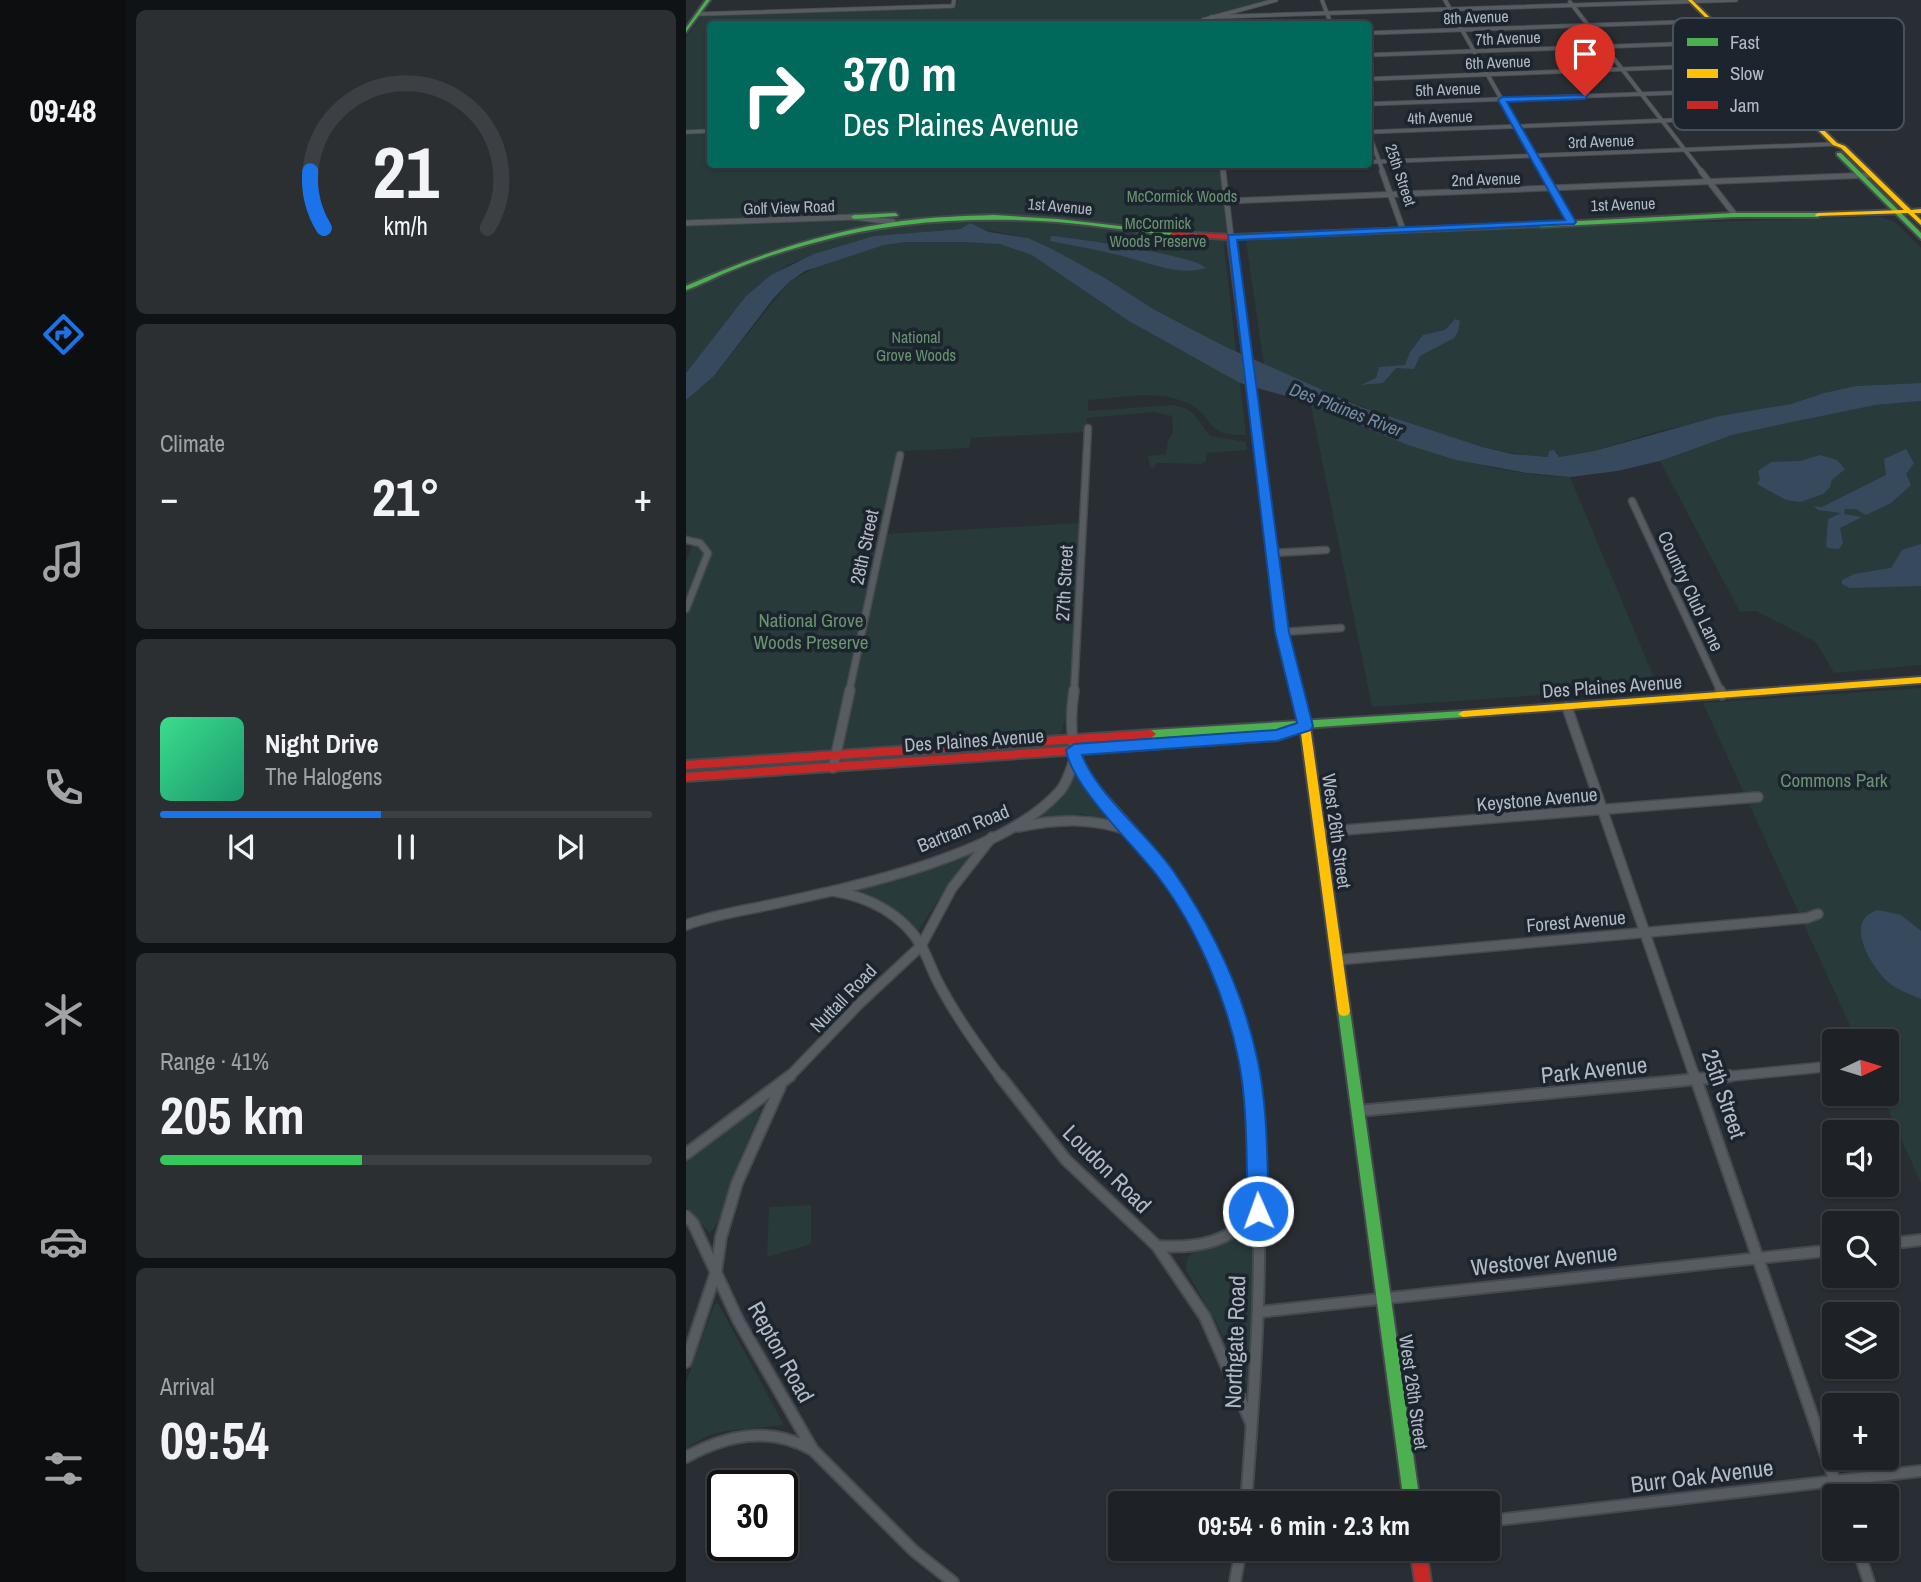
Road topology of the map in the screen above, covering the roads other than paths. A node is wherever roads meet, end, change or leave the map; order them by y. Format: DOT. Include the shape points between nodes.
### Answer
graph roads {
  1 [pos="708,0"];
  2 [pos="954,0"];
  3 [pos="1276,0"];
  4 [pos="1322,0"];
  5 [pos="1445,0"];
  6 [pos="1568,0"];
  7 [pos="1736,0"];
  8 [pos="832,1"];
  9 [pos="1691,1"];
  10 [pos="1572,5"];
  11 [pos="1451,9"];
  12 [pos="827,10"];
  13 [pos="1327,14"];
  14 [pos="698,15"];
  15 [pos="1211,17"];
  16 [pos="1708,18"];
  17 [pos="1203,21"];
  18 [pos="1330,21"];
  19 [pos="1673,22"];
  20 [pos="1588,25"];
  21 [pos="687,30"];
  22 [pos="1462,30"];
  23 [pos="1372,33"];
  24 [pos="1673,44"];
  25 [pos="1604,47"];
  26 [pos="1475,51"];
  27 [pos="1372,55"];
  28 [pos="1673,67"];
  29 [pos="1622,69"];
  30 [pos="1488,74"];
  31 [pos="1372,79"];
  32 [pos="1673,93"];
  33 [pos="1642,94"];
  34 [pos="1502,100"];
  35 [pos="1372,104"];
  36 [pos="1663,121"];
  37 [pos="1673,121"];
  38 [pos="1517,127"];
  39 [pos="1821,130"];
  40 [pos="707,131"];
  41 [pos="686,132"];
  42 [pos="1372,132"];
  43 [pos="1372,140"];
  44 [pos="1835,144"];
  45 [pos="1686,150"];
  46 [pos="1534,156"];
  47 [pos="1372,162"];
  48 [pos="1380,162"];
  49 [pos="1222,168"];
  50 [pos="1872,175"];
  51 [pos="1860,176"];
  52 [pos="1711,182"];
  53 [pos="1552,188"];
  54 [pos="1875,190"];
  55 [pos="1890,192"];
  56 [pos="1391,195"];
  57 [pos="1227,201"];
  58 [pos="1921,205"];
  59 [pos="1871,211"];
  60 [pos="1905,212"];
  61 [pos="1735,215"];
  62 [pos="855,217"];
  63 [pos="990,217"];
  64 [pos="893,222"];
  65 [pos="1571,222"];
  66 [pos="686,223"];
  67 [pos="1921,223"];
  68 [pos="1403,230"];
  69 [pos="1231,237"];
  70 [pos="1921,237"];
  71 [pos="686,288"];
  72 [pos="1088,428"];
  73 [pos="900,455"];
  74 [pos="1632,501"];
  75 [pos="686,540"];
  76 [pos="1326,550"];
  77 [pos="1273,553"];
  78 [pos="686,609"];
  79 [pos="1341,628"];
  80 [pos="1282,632"];
  81 [pos="1921,680"];
  82 [pos="1722,695"];
  83 [pos="1567,707"];
  84 [pos="1305,726"];
  85 [pos="1074,749"];
  86 [pos="836,755"];
  87 [pos="686,765"];
  88 [pos="833,768"];
  89 [pos="686,777"];
  90 [pos="1758,797"];
  91 [pos="1603,810"];
  92 [pos="1009,829"];
  93 [pos="1319,832"];
  94 [pos="1134,834"];
  95 [pos="992,837"];
  96 [pos="833,891"];
  97 [pos="1818,914"];
  98 [pos="688,923"];
  99 [pos="1646,933"];
  100 [pos="921,946"];
  101 [pos="1337,960"];
  102 [pos="1822,1067"];
  103 [pos="1696,1079"];
  104 [pos="782,1084"];
  105 [pos="1358,1111"];
  106 [pos="686,1154"];
  107 [pos="1258,1211"];
  108 [pos="686,1216"];
  109 [pos="1921,1240"];
  110 [pos="1899,1243"];
  111 [pos="1157,1246"];
  112 [pos="1822,1251"];
  113 [pos="1758,1258"];
  114 [pos="716,1272"];
  115 [pos="1384,1298"];
  116 [pos="1259,1312"];
  117 [pos="686,1362"];
  118 [pos="1252,1425"];
  119 [pos="814,1450"];
  120 [pos="686,1457"];
  121 [pos="1921,1471"];
  122 [pos="1835,1481"];
  123 [pos="1836,1484"];
  124 [pos="1247,1491"];
  125 [pos="1410,1491"];
  126 [pos="1500,1520"];
  127 [pos="1239,1561"];
  128 [pos="1420,1561"];
  129 [pos="1862,1561"];
  130 [pos="954,1582"];
  131 [pos="1235,1582"];
  132 [pos="1423,1582"];
  133 [pos="1869,1582"];
  1 -- 14 [label="main road"];
  2 -- 12 [label="street" via="953,6"];
  3 -- 15 [label="street"];
  4 -- 13 [label="street"];
  5 -- 11 [label="street"];
  6 -- 10 [label="street"];
  7 -- 9 [label="street"];
  8 -- 12 [label="street"];
  9 -- 10 [label="street"];
  9 -- 16 [label="main road"];
  10 -- 11 [label="street"];
  10 -- 20 [label="street"];
  11 -- 13 [label="street"];
  11 -- 22 [label="street"];
  12 -- 14 [label="street"];
  13 -- 15 [label="street"];
  13 -- 18 [label="street"];
  14 -- 21 [label="main road"];
  15 -- 17 [label="street"];
  19 -- 20 [label="street, 8th Avenue"];
  20 -- 22 [label="street, 8th Avenue"];
  20 -- 25 [label="street"];
  22 -- 23 [label="street, 8th Avenue"];
  22 -- 26 [label="street"];
  24 -- 25 [label="street, 7th Avenue"];
  25 -- 26 [label="street, 7th Avenue"];
  25 -- 29 [label="street"];
  26 -- 27 [label="street, 7th Avenue"];
  26 -- 30 [label="street"];
  28 -- 29 [label="street, 6th Avenue"];
  29 -- 30 [label="street, 6th Avenue"];
  29 -- 33 [label="street"];
  30 -- 31 [label="street, 6th Avenue"];
  30 -- 34 [label="street"];
  32 -- 33 [label="street, 5th Avenue"];
  33 -- 34 [label="street, 5th Avenue"];
  33 -- 36 [label="street"];
  34 -- 35 [label="street, 5th Avenue"];
  34 -- 38 [label="street"];
  36 -- 37 [label="street, 4th Avenue"];
  36 -- 38 [label="street, 4th Avenue"];
  36 -- 45 [label="street"];
  38 -- 42 [label="street, 4th Avenue"];
  38 -- 46 [label="street"];
  39 -- 44 [label="main road"];
  40 -- 41 [label="street"];
  43 -- 48 [label="street, 25th Street"];
  44 -- 45 [label="street, 3rd Avenue"];
  44 -- 50 [label="main road"];
  44 -- 51 [label="main road" via="1832,147"];
  45 -- 46 [label="street, 3rd Avenue"];
  45 -- 52 [label="street"];
  46 -- 48 [label="street, 3rd Avenue"];
  46 -- 53 [label="street"];
  47 -- 48 [label="street, 3rd Avenue"];
  48 -- 56 [label="street, 25th Street"];
  49 -- 57 [label="street, West 26th Street"];
  50 -- 51 [label="street, 2nd Avenue"];
  50 -- 55 [label="main road"];
  51 -- 52 [label="street, 2nd Avenue"];
  51 -- 54 [label="main road"];
  52 -- 53 [label="street, 2nd Avenue"];
  52 -- 61 [label="street"];
  53 -- 56 [label="street, 2nd Avenue"];
  53 -- 65 [label="street"];
  54 -- 59 [label="main road" via="1879,203"];
  54 -- 60 [label="main road"];
  55 -- 58 [label="main road"];
  55 -- 60 [label="main road"];
  56 -- 57 [label="street, 2nd Avenue"];
  56 -- 68 [label="street, 25th Street"];
  57 -- 69 [label="street, West 26th Street"];
  58 -- 60 [label="main road, 1st Avenue"];
  59 -- 60 [label="main road, 1st Avenue"];
  59 -- 60 [label="main road"];
  59 -- 61 [label="main road, 1st Avenue"];
  60 -- 67 [label="main road"];
  60 -- 70 [label="main road"];
  61 -- 65 [label="main road, 1st Avenue"];
  62 -- 63 [label="main road"];
  62 -- 64 [label="street, Golf View Road"];
  62 -- 66 [label="street, Golf View Road"];
  63 -- 64 [label="main road, 1st Avenue"];
  63 -- 69 [label="main road, 1st Avenue"];
  64 -- 71 [label="main road, 1st Avenue" via="775,250"];
  65 -- 68 [label="main road, 1st Avenue"];
  68 -- 69 [label="main road, 1st Avenue"];
  69 -- 77 [label="main road, West 26th Street"];
  72 -- 85 [label="street, 27th Street" via="1070,720"];
  73 -- 86 [label="street, 28th Street"];
  74 -- 82 [label="street, Country Club Lane"];
  75 -- 78 [label="street" via="708,550"];
  76 -- 77 [label="street"];
  77 -- 80 [label="main road, West 26th Street"];
  79 -- 80 [label="street"];
  80 -- 84 [label="main road, West 26th Street"];
  81 -- 82 [label="main road, Des Plaines Avenue"];
  82 -- 83 [label="main road, Des Plaines Avenue"];
  83 -- 84 [label="main road, Des Plaines Avenue"];
  83 -- 91 [label="street, 25th Street"];
  84 -- 85 [label="main road, Des Plaines Avenue" via="1277,736"];
  84 -- 93 [label="main road, West 26th Street"];
  85 -- 86 [label="main road, Des Plaines Avenue"];
  85 -- 88 [label="main road, Des Plaines Avenue"];
  85 -- 92 [label="street, Bartram Road" via="1061,791"];
  85 -- 94 [label="street, Northgate Road" via="1089,781"];
  86 -- 87 [label="main road, Des Plaines Avenue"];
  86 -- 88 [label="street, 28th Street"];
  88 -- 89 [label="main road, Des Plaines Avenue"];
  90 -- 91 [label="street, Keystone Avenue"];
  91 -- 93 [label="street, Keystone Avenue"];
  91 -- 99 [label="street, 25th Street"];
  92 -- 94 [label="street" via="1080,818"];
  92 -- 95 [label="street, Bartram Road"];
  93 -- 101 [label="main road, West 26th Street"];
  94 -- 107 [label="street, Northgate Road" via="1201,929 1227,991 1248,1062"];
  95 -- 96 [label="street, Bartram Road"];
  95 -- 100 [label="street, Nuttall Road" via="952,888"];
  96 -- 98 [label="street, Bartram Road"];
  96 -- 100 [label="street, Bartram Road" via="885,908"];
  97 -- 99 [label="street, Forest Avenue"];
  99 -- 101 [label="street, Forest Avenue"];
  99 -- 103 [label="street, 25th Street"];
  100 -- 104 [label="street, Nuttall Road"];
  100 -- 111 [label="street, Loudon Road" via="938,984 1028,1113 1066,1160"];
  101 -- 105 [label="main road, West 26th Street"];
  102 -- 103 [label="street, Park Avenue"];
  103 -- 105 [label="street, Park Avenue"];
  103 -- 113 [label="street, 25th Street"];
  104 -- 106 [label="street, Nuttall Road"];
  104 -- 114 [label="street" via="737,1183"];
  105 -- 115 [label="main road, West 26th Street"];
  107 -- 111 [label="street" via="1236,1233 1217,1242 1198,1247"];
  107 -- 116 [label="street, Northgate Road"];
  108 -- 114 [label="street" via="694,1223"];
  109 -- 110 [label="street"];
  111 -- 118 [label="street, Loudon Road" via="1205,1317"];
  112 -- 113 [label="street, Westover Avenue"];
  113 -- 115 [label="street, Westover Avenue"];
  113 -- 122 [label="street, 25th Street"];
  114 -- 117 [label="street"];
  114 -- 119 [label="street, Repton Road" via="776,1390"];
  115 -- 116 [label="street, Westover Avenue"];
  115 -- 125 [label="main road, West 26th Street"];
  116 -- 118 [label="street, Northgate Road"];
  118 -- 124 [label="street, Northgate Road"];
  119 -- 120 [label="street, Repton Road" via="786,1436 761,1434 712,1443"];
  119 -- 130 [label="street, Repton Road" via="914,1551"];
  121 -- 122 [label="street, Burr Oak Avenue"];
  122 -- 123 [label="street, 25th Street"];
  122 -- 126 [label="street, Burr Oak Avenue"];
  127 -- 131 [label="street"];
  128 -- 132 [label="main road"];
  129 -- 133 [label="street"];
}
